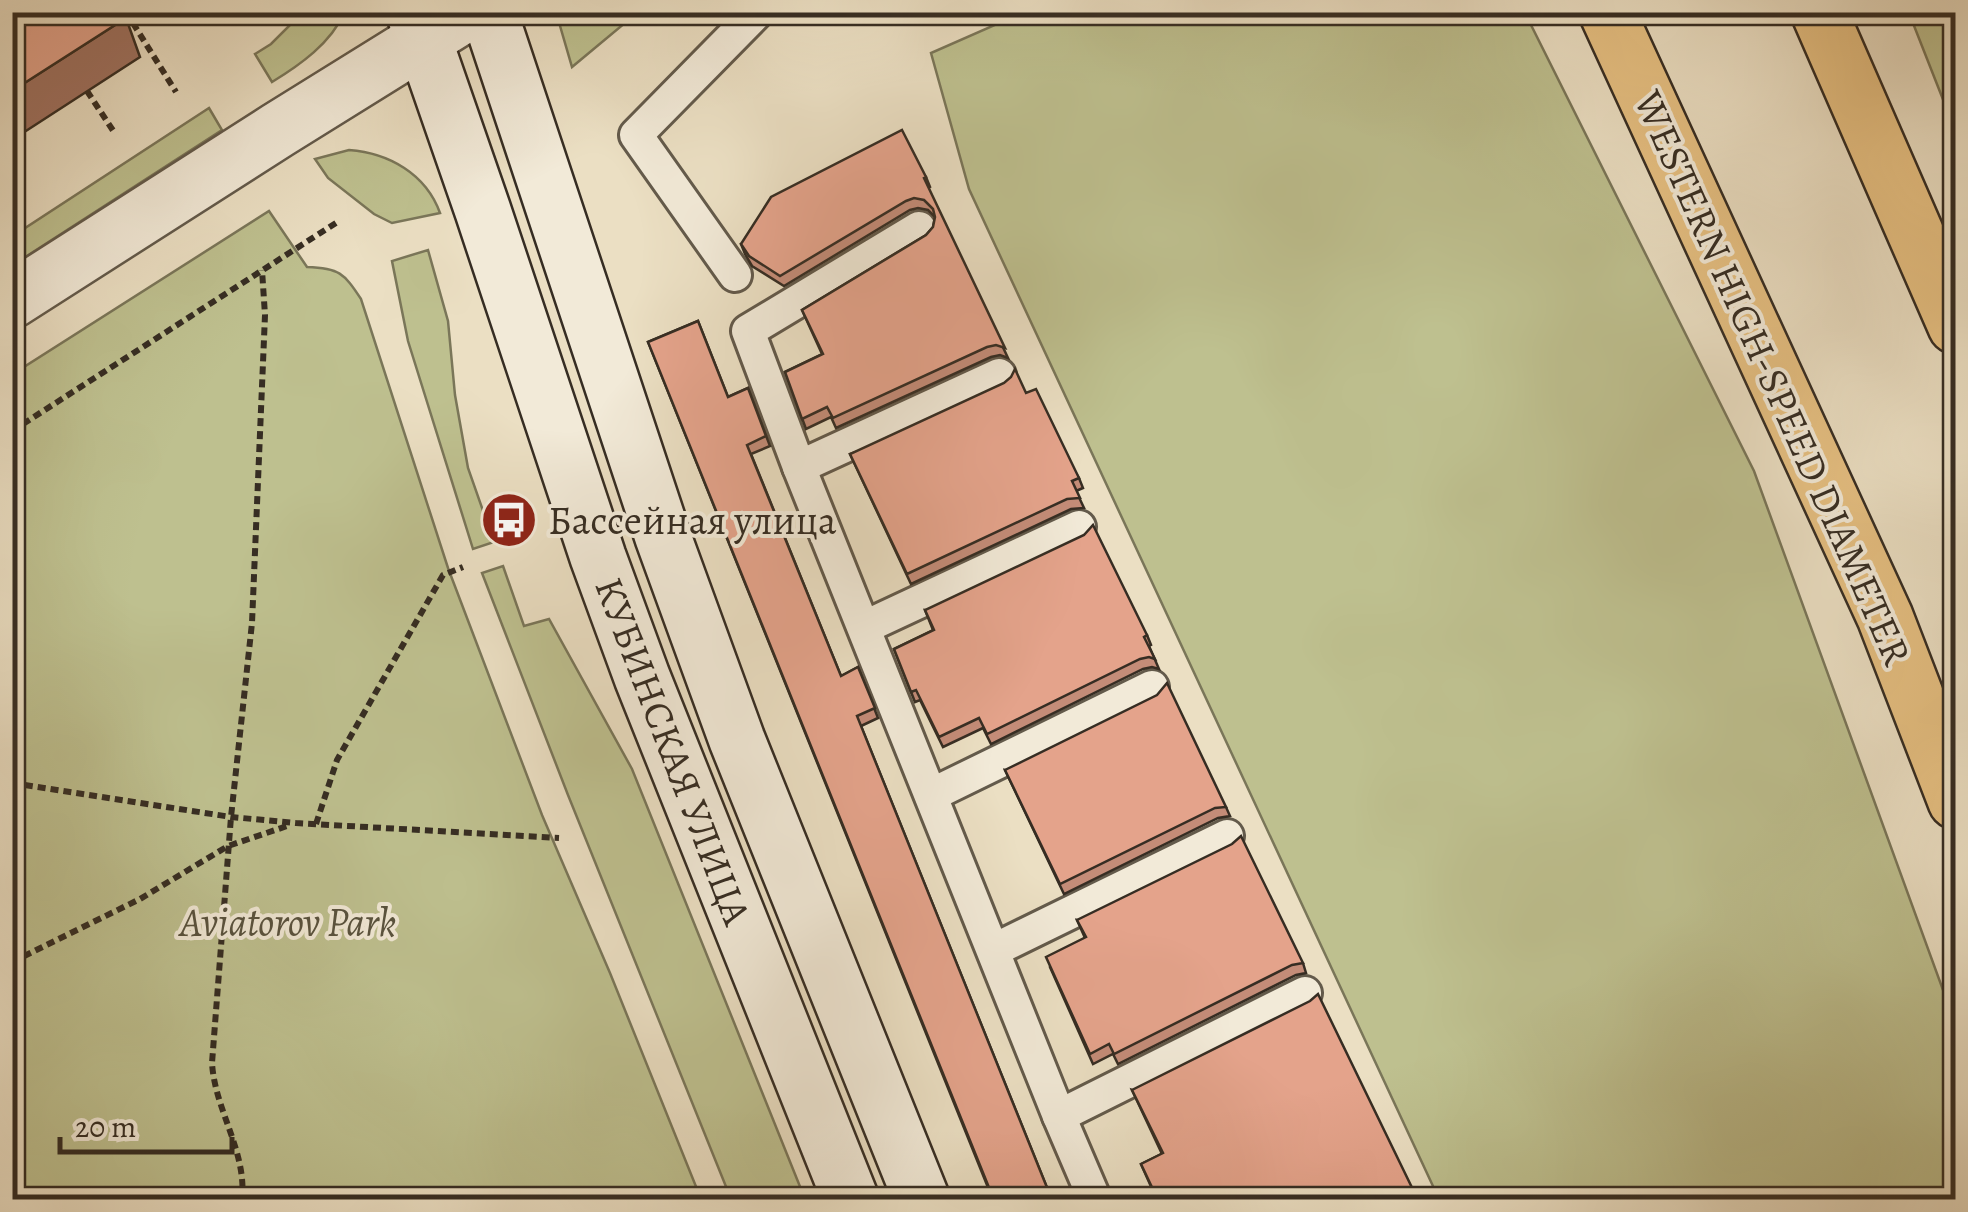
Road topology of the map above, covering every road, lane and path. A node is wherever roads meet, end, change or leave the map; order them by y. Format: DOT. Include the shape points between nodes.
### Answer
graph roads {
  1 [pos="126,12"];
  2 [pos="489,12"];
  3 [pos="756,12"];
  4 [pos="1607,12"];
  5 [pos="1819,12"];
  6 [pos="435,21"];
  7 [pos="87,91"];
  8 [pos="176,92"];
  9 [pos="114,132"];
  10 [pos="339,221"];
  11 [pos="918,228"];
  12 [pos="262,270"];
  13 [pos="735,275"];
  14 [pos="12,300"];
  15 [pos="1956,326"];
  16 [pos="999,375"];
  17 [pos="12,431"];
  18 [pos="799,468"];
  19 [pos="1079,526"];
  20 [pos="463,567"];
  21 [pos="865,628"];
  22 [pos="1152,687"];
  23 [pos="12,783"];
  24 [pos="931,795"];
  25 [pos="1956,801"];
  26 [pos="231,817"];
  27 [pos="296,823"];
  28 [pos="316,824"];
  29 [pos="1227,836"];
  30 [pos="559,838"];
  31 [pos="228,846"];
  32 [pos="994,950"];
  33 [pos="12,962"];
  34 [pos="1305,993"];
  35 [pos="1059,1116"];
  36 [pos="242,1200"];
  37 [pos="852,1200"];
  38 [pos="922,1200"];
  39 [pos="1094,1200"];
  1 -- 8 [label="path"];
  2 -- 38 [label="main road, КУБИНСКАЯ УЛИЦА" via="716,685"];
  3 -- 13 [label="lane" via="636,135"];
  4 -- 25 [label="highway, WESTERN HIGH-SPEED DIAMETER" via="1885,616"];
  5 -- 15 [label="highway"];
  6 -- 14 [label="main road"];
  6 -- 37 [label="main road, КУБИНСКАЯ УЛИЦА" via="598,557"];
  7 -- 9 [label="path"];
  10 -- 12 [label="path"];
  11 -- 18 [label="lane" via="748,331"];
  12 -- 17 [label="path"];
  12 -- 26 [label="path" via="252,623"];
  16 -- 18 [label="lane"];
  18 -- 21 [label="lane"];
  19 -- 21 [label="lane"];
  20 -- 28 [label="path" via="443,576 337,760"];
  21 -- 24 [label="lane"];
  22 -- 24 [label="lane"];
  23 -- 26 [label="path"];
  24 -- 32 [label="lane"];
  26 -- 27 [label="path"];
  26 -- 31 [label="path"];
  27 -- 28 [label="path"];
  27 -- 31 [label="path"];
  28 -- 30 [label="path"];
  29 -- 32 [label="lane"];
  31 -- 33 [label="path" via="140,899"];
  31 -- 36 [label="path" via="212,1063 242,1167"];
  32 -- 35 [label="lane"];
  34 -- 35 [label="lane"];
  35 -- 39 [label="lane"];
}
